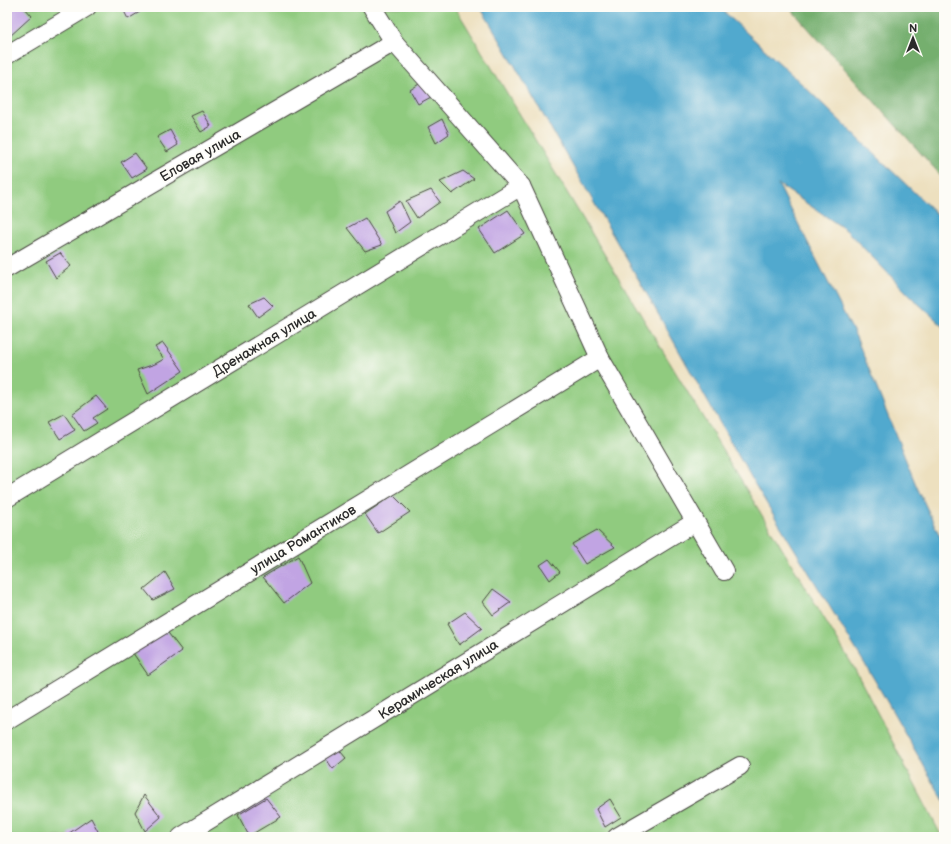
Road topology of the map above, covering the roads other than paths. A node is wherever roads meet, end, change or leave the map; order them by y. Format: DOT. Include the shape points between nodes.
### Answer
graph roads {
  1 [pos="87,7"];
  2 [pos="372,7"];
  3 [pos="394,42"];
  4 [pos="7,55"];
  5 [pos="521,186"];
  6 [pos="7,268"];
  7 [pos="600,358"];
  8 [pos="7,498"];
  9 [pos="695,522"];
  10 [pos="724,572"];
  11 [pos="7,720"];
  12 [pos="740,766"];
  13 [pos="181,837"];
  14 [pos="617,837"];
  1 -- 4 [label="street"];
  2 -- 3 [label="street"];
  3 -- 5 [label="street"];
  3 -- 6 [label="street, Еловая улица"];
  5 -- 7 [label="street"];
  5 -- 8 [label="street, Дренажная улица"];
  7 -- 9 [label="street"];
  7 -- 11 [label="street, улица Романтиков"];
  9 -- 10 [label="street"];
  9 -- 13 [label="street, Керамическая улица"];
  12 -- 14 [label="street"];
}
